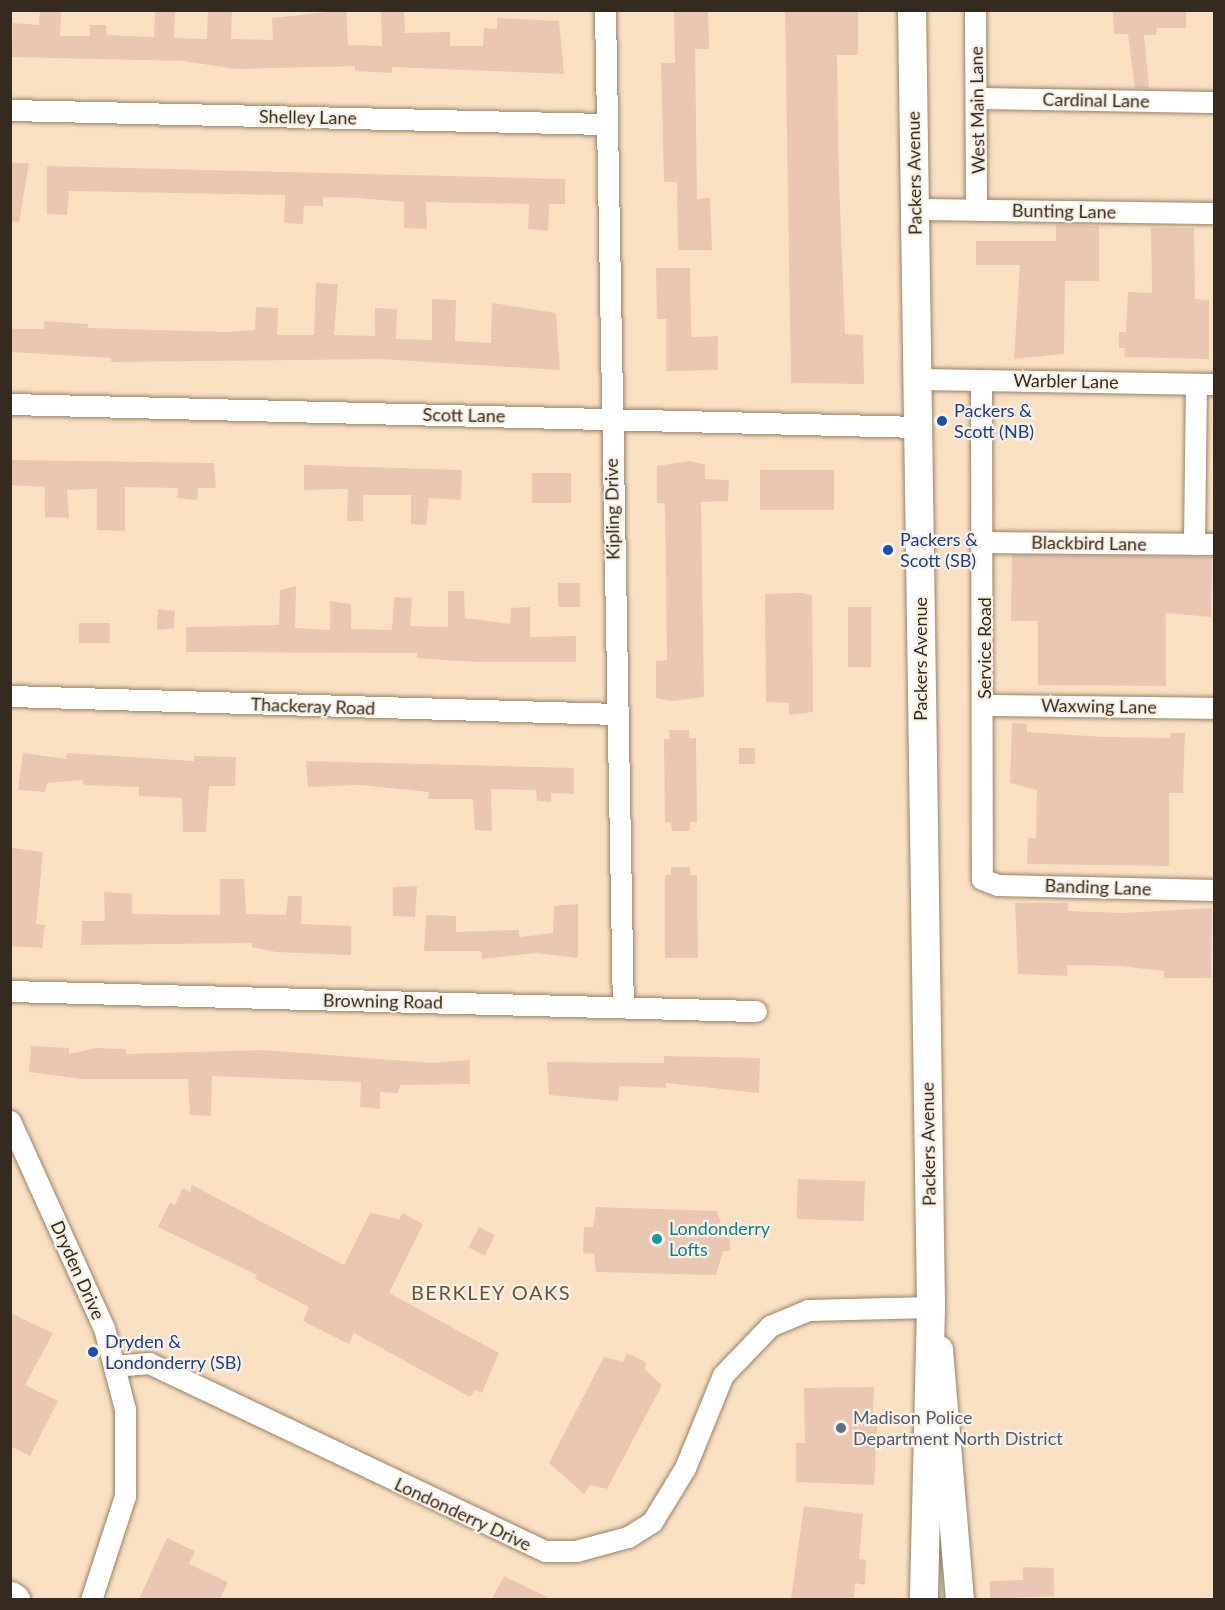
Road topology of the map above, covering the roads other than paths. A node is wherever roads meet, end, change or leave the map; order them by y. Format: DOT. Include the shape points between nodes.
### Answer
graph roads {
  1 [pos="605,10"];
  2 [pos="912,10"];
  3 [pos="975,10"];
  4 [pos="977,98"];
  5 [pos="1215,102"];
  6 [pos="10,110"];
  7 [pos="605,124"];
  8 [pos="914,209"];
  9 [pos="976,210"];
  10 [pos="1215,213"];
  11 [pos="917,379"];
  12 [pos="981,380"];
  13 [pos="1205,384"];
  14 [pos="10,404"];
  15 [pos="611,419"];
  16 [pos="917,427"];
  17 [pos="983,542"];
  18 [pos="1204,544"];
  19 [pos="10,696"];
  20 [pos="984,705"];
  21 [pos="1215,708"];
  22 [pos="615,714"];
  23 [pos="982,879"];
  24 [pos="1215,890"];
  25 [pos="10,992"];
  26 [pos="623,1007"];
  27 [pos="756,1011"];
  28 [pos="10,1120"];
  29 [pos="931,1306"];
  30 [pos="114,1366"];
  31 [pos="91,1599"];
  32 [pos="924,1599"];
  33 [pos="960,1599"];
  1 -- 7 [label="street, Kipling Drive"];
  2 -- 8 [label="main road, Packers Avenue"];
  3 -- 4 [label="street, West Main Lane"];
  4 -- 5 [label="street, Cardinal Lane"];
  4 -- 9 [label="street, West Main Lane"];
  6 -- 7 [label="street, Shelley Lane"];
  7 -- 15 [label="street, Kipling Drive"];
  8 -- 9 [label="street, Bunting Lane"];
  8 -- 11 [label="main road, Packers Avenue"];
  9 -- 10 [label="street, Bunting Lane"];
  11 -- 12 [label="street, Warbler Lane"];
  11 -- 16 [label="main road, Packers Avenue"];
  12 -- 13 [label="street, Warbler Lane"];
  12 -- 17 [label="street, Service Road"];
  13 -- 18 [label="street, Blackbird Lane"];
  14 -- 15 [label="street, Scott Lane"];
  15 -- 16 [label="street, Scott Lane"];
  15 -- 22 [label="street, Kipling Drive"];
  16 -- 29 [label="main road, Packers Avenue"];
  17 -- 18 [label="street, Blackbird Lane"];
  17 -- 20 [label="street, Service Road"];
  19 -- 22 [label="street, Thackeray Road"];
  20 -- 21 [label="street, Waxwing Lane"];
  20 -- 23 [label="street, Service Road"];
  22 -- 26 [label="street, Kipling Drive"];
  23 -- 24 [label="street, Banding Lane" via="999,885"];
  25 -- 26 [label="street, Browning Road"];
  26 -- 27 [label="street, Browning Road"];
  28 -- 30 [label="street, Dryden Drive" via="104,1328"];
  29 -- 30 [label="street, Londonderry Drive" via="808,1310 770,1326 723,1375 685,1468 652,1522 628,1537 576,1551 545,1551 149,1363"];
  29 -- 32 [label="main road, Packers Avenue"];
  29 -- 33 [label="main road, Packers Avenue" via="945,1379"];
  30 -- 31 [label="street, Dryden Drive" via="125,1409 125,1496"];
}
